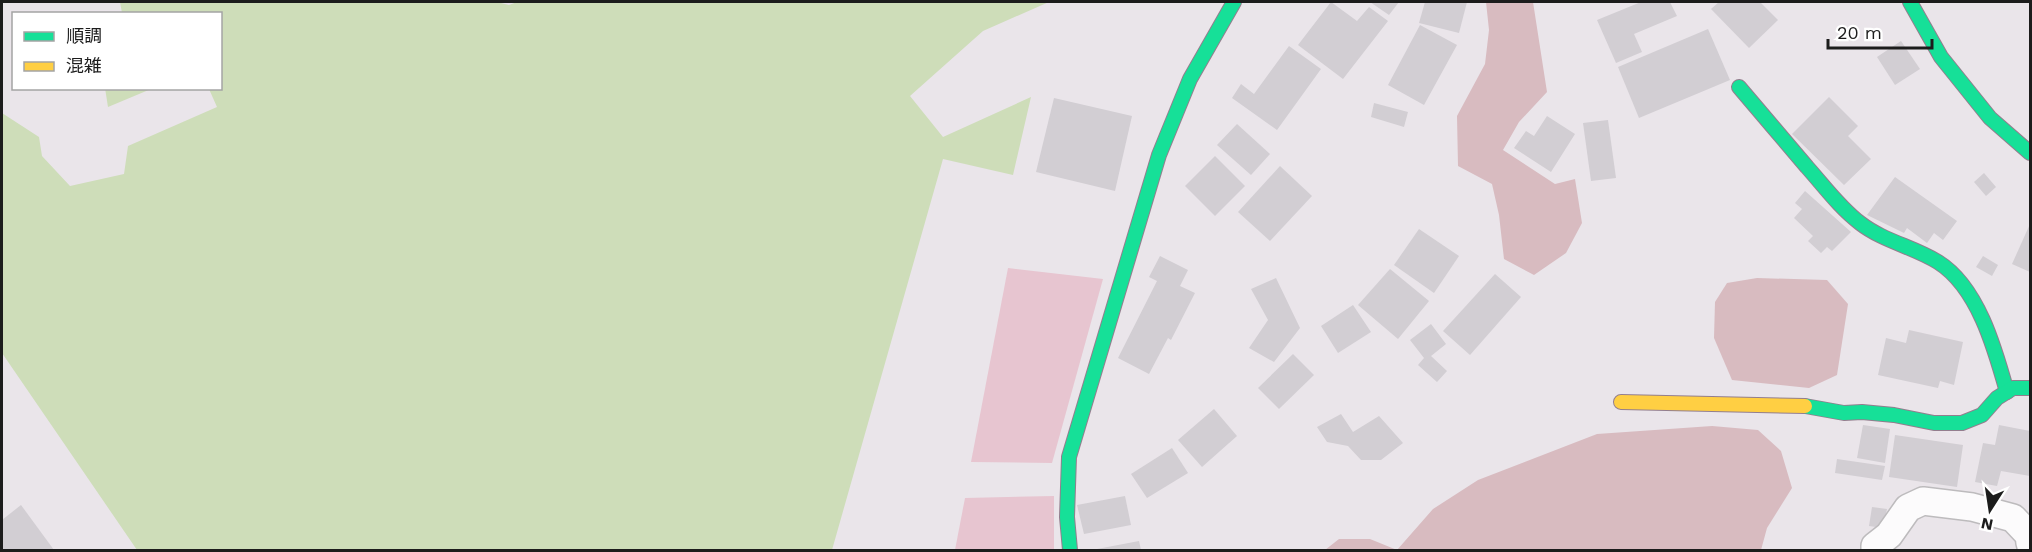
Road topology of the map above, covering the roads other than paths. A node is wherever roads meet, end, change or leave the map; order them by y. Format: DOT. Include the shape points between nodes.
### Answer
graph roads {
  1 [pos="1234,2"];
  2 [pos="1911,2"];
  3 [pos="1739,87"];
  4 [pos="2031,153"];
  5 [pos="2031,388"];
  6 [pos="2007,392"];
  7 [pos="1621,402"];
  8 [pos="2031,543"];
  9 [pos="1070,550"];
  10 [pos="1875,550"];
  1 -- 9 [label="street" via="1190,79 1159,155 1069,457"];
  2 -- 4 [label="street" via="1941,57 1990,118"];
  3 -- 6 [label="street" via="1830,194 1861,224 1938,261 1961,281 1996,351"];
  5 -- 6 [label="street"];
  6 -- 7 [label="street" via="1982,415 1962,423 1844,413 1810,406"];
  8 -- 10 [label="street" via="2029,535 2013,518 1972,507 1923,501 1908,508"];
}
